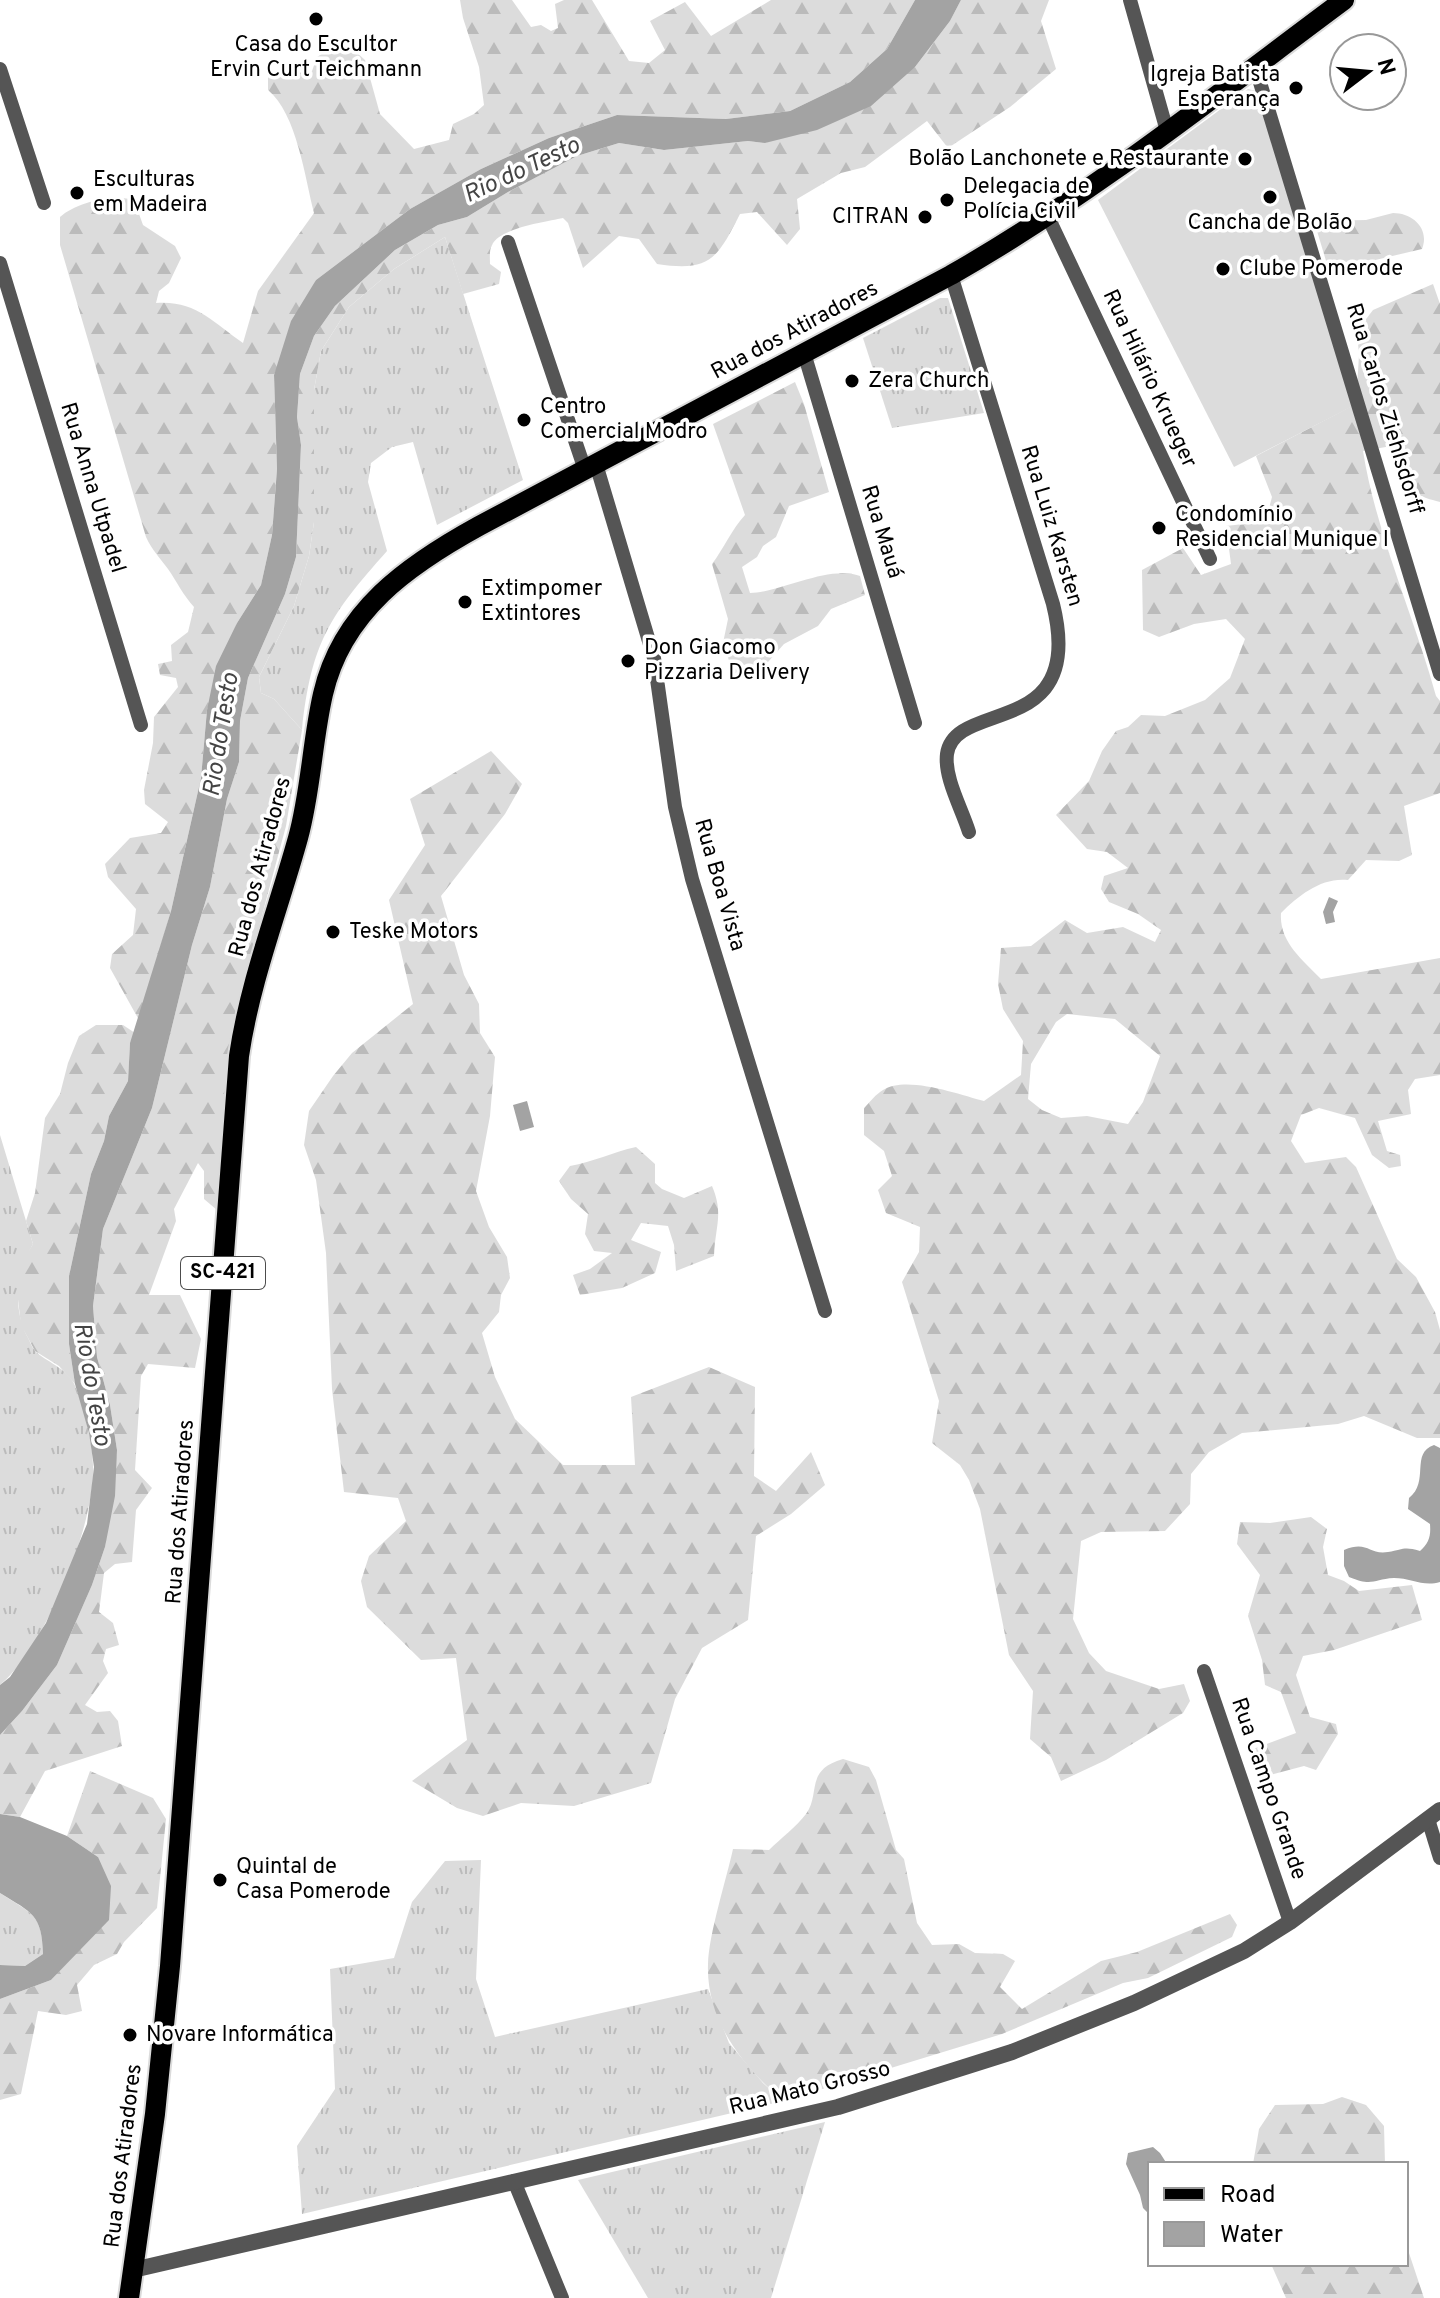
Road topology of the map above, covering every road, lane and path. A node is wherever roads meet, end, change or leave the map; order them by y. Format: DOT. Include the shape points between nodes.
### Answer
graph roads {
  1 [pos="1130,0"];
  2 [pos="1344,0"];
  3 [pos="1255,66"];
  4 [pos="0,69"];
  5 [pos="1167,131"];
  6 [pos="44,203"];
  7 [pos="1048,217"];
  8 [pos="508,242"];
  9 [pos="0,263"];
  10 [pos="951,275"];
  11 [pos="804,353"];
  12 [pos="590,467"];
  13 [pos="1210,559"];
  14 [pos="1440,674"];
  15 [pos="915,723"];
  16 [pos="141,725"];
  17 [pos="969,832"];
  18 [pos="825,1311"];
  19 [pos="1204,1671"];
  20 [pos="1434,1814"];
  21 [pos="1440,1858"];
  22 [pos="1290,1922"];
  23 [pos="514,2181"];
  24 [pos="133,2270"];
  25 [pos="129,2298"];
  26 [pos="562,2298"];
  1 -- 5 [label="street"];
  2 -- 3 [label="main road, Rua dos Atiradores / SC-421"];
  3 -- 5 [label="main road, Rua dos Atiradores / SC-421"];
  3 -- 14 [label="street, Rua Carlos Ziehlsdorff"];
  4 -- 6 [label="street"];
  5 -- 7 [label="main road, Rua dos Atiradores / SC-421"];
  7 -- 10 [label="main road, Rua dos Atiradores / SC-421"];
  7 -- 13 [label="street, Rua Hilário Krueger"];
  8 -- 12 [label="street, Rua Boa Vista"];
  9 -- 16 [label="street, Rua Anna Utpadel"];
  10 -- 11 [label="main road, Rua dos Atiradores / SC-421"];
  10 -- 17 [label="street, Rua Luiz Karsten" via="1060,641 1046,688 1019,709 952,741 948,769"];
  11 -- 12 [label="main road, Rua dos Atiradores / SC-421"];
  11 -- 15 [label="street, Rua Mauá"];
  12 -- 18 [label="street, Rua Boa Vista" via="654,658 689,867"];
  12 -- 24 [label="main road, Rua dos Atiradores / SC-421" via="448,543 386,587 339,647 323,694 306,805 250,999 239,1056 170,1966"];
  19 -- 22 [label="street, Rua Campo Grande"];
  20 -- 21 [label="street"];
  20 -- 22 [label="street, Rua Mato Grosso"];
  22 -- 23 [label="street, Rua Mato Grosso" via="1183,1982 943,2075 838,2107"];
  23 -- 24 [label="street, Rua Mato Grosso"];
  23 -- 26 [label="street"];
  24 -- 25 [label="main road, Rua dos Atiradores / SC-421"];
}
